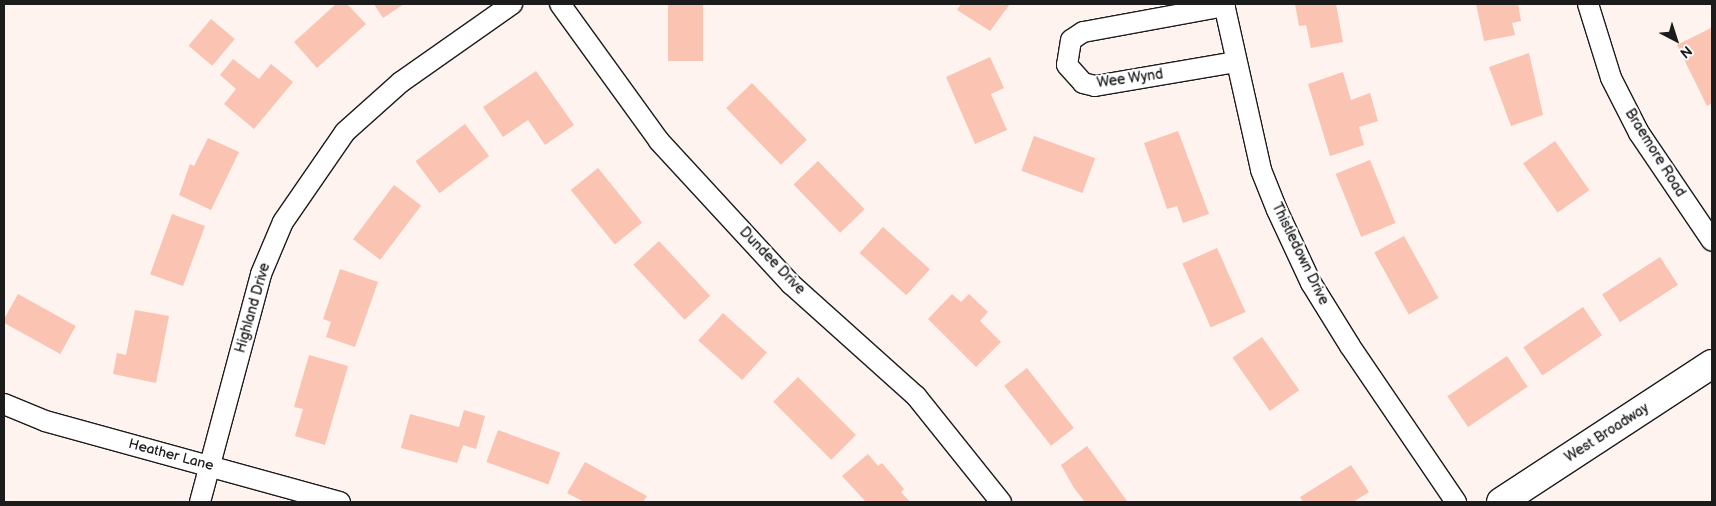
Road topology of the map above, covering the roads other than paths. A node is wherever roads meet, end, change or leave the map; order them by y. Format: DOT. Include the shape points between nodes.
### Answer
graph roads {
  1 [pos="512,4"];
  2 [pos="560,4"];
  3 [pos="1588,4"];
  4 [pos="1225,5"];
  5 [pos="1236,62"];
  6 [pos="1712,241"];
  7 [pos="1712,364"];
  8 [pos="4,404"];
  9 [pos="210,466"];
  10 [pos="200,502"];
  11 [pos="340,502"];
  12 [pos="1002,502"];
  13 [pos="1456,502"];
  14 [pos="1501,502"];
  1 -- 9 [label="street, Highland Drive" via="375,104 345,132 315,170 283,222 261,274"];
  2 -- 12 [label="street, Dundee Drive" via="659,141 791,284 916,396"];
  3 -- 6 [label="street, Braemore Road" via="1611,78 1639,133"];
  4 -- 5 [label="street, Thistledown Drive"];
  4 -- 5 [label="street, Wee Wynd" via="1083,32 1072,40 1067,66 1082,83 1095,86"];
  5 -- 13 [label="street, Thistledown Drive" via="1261,170 1311,283"];
  7 -- 14 [label="main road, West Broadway"];
  8 -- 9 [label="street, Heather Lane" via="45,421"];
  9 -- 10 [label="street, Highland Drive"];
  9 -- 11 [label="street, Heather Lane"];
}
